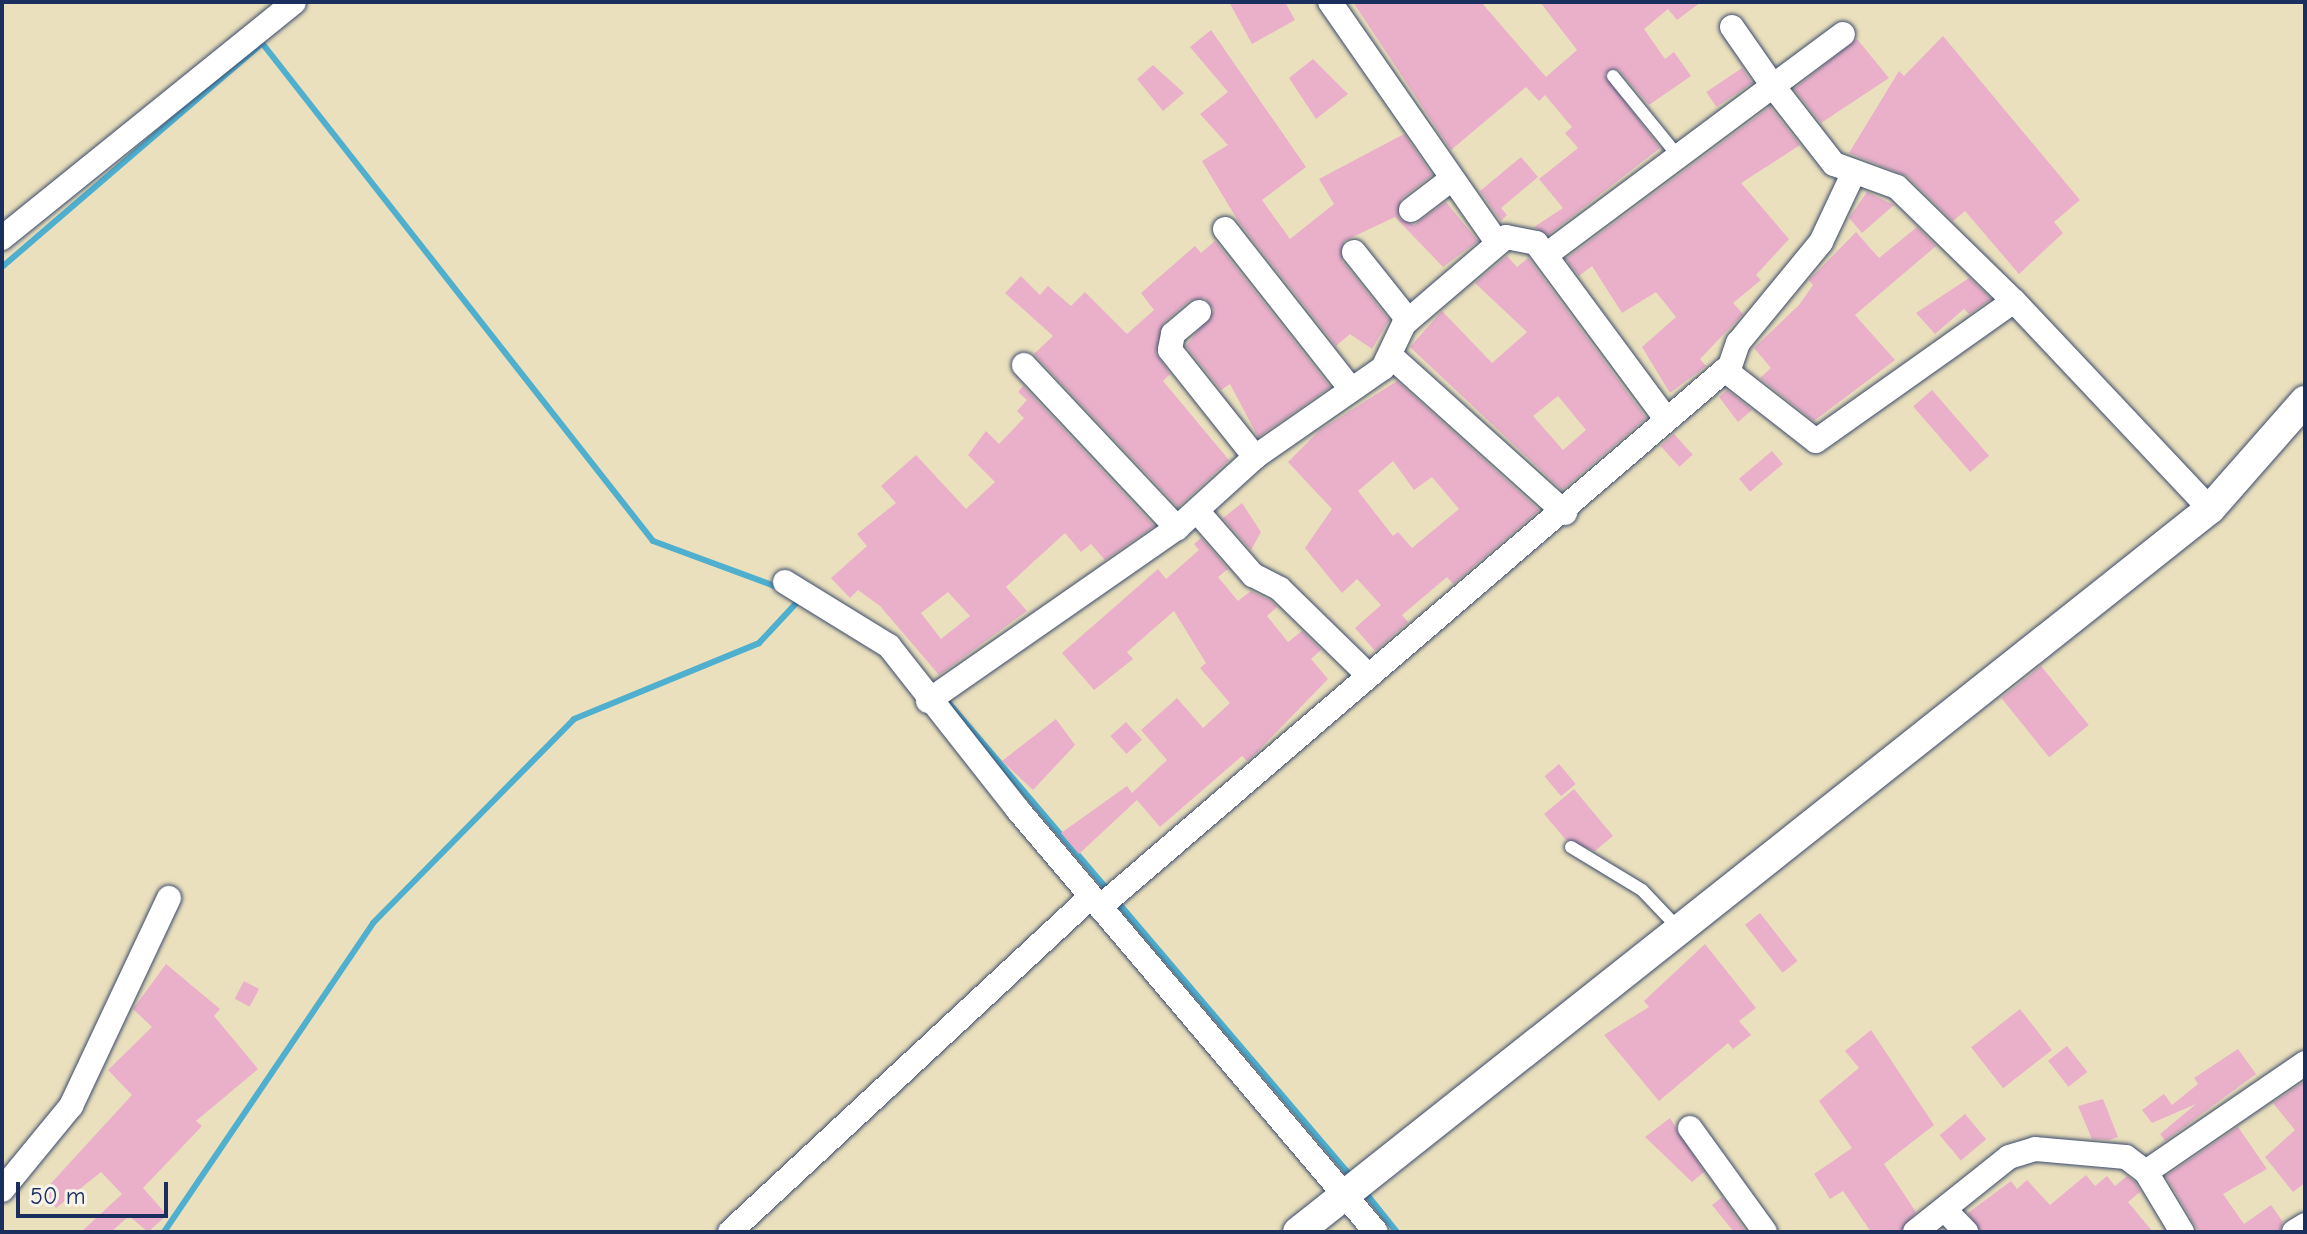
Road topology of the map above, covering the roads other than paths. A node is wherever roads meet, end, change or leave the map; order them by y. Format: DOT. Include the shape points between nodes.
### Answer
graph roads {
  1 [pos="294,2"];
  2 [pos="1330,2"];
  3 [pos="1732,27"];
  4 [pos="1843,34"];
  5 [pos="1613,76"];
  6 [pos="1773,86"];
  7 [pos="1678,156"];
  8 [pos="1853,174"];
  9 [pos="1449,181"];
  10 [pos="1411,210"];
  11 [pos="1225,229"];
  12 [pos="2,238"];
  13 [pos="1497,242"];
  14 [pos="1354,252"];
  15 [pos="1546,255"];
  16 [pos="2014,301"];
  17 [pos="1199,312"];
  18 [pos="1408,320"];
  19 [pos="1392,357"];
  20 [pos="1024,365"];
  21 [pos="1729,369"];
  22 [pos="1351,389"];
  23 [pos="2303,408"];
  24 [pos="1666,419"];
  25 [pos="1255,457"];
  26 [pos="2210,509"];
  27 [pos="1198,512"];
  28 [pos="1565,513"];
  29 [pos="1177,528"];
  30 [pos="785,582"];
  31 [pos="1369,676"];
  32 [pos="936,694"];
  33 [pos="1571,847"];
  34 [pos="169,898"];
  35 [pos="1104,898"];
  36 [pos="1680,931"];
  37 [pos="2305,1063"];
  38 [pos="1690,1128"];
  39 [pos="2146,1172"];
  40 [pos="1357,1185"];
  41 [pos="2,1190"];
  42 [pos="1946,1211"];
  43 [pos="2305,1225"];
  44 [pos="730,1232"];
  45 [pos="1298,1232"];
  46 [pos="1376,1232"];
  47 [pos="1765,1232"];
  48 [pos="1915,1232"];
  49 [pos="1966,1232"];
  50 [pos="2182,1232"];
  51 [pos="2294,1232"];
  1 -- 12 [label="street"];
  2 -- 9 [label="street"];
  3 -- 6 [label="street"];
  4 -- 6 [label="street"];
  5 -- 7 [label="lane"];
  6 -- 7 [label="street"];
  6 -- 8 [label="street" via="1820,150"];
  7 -- 15 [label="street"];
  8 -- 16 [label="street" via="1886,180 1927,210"];
  8 -- 21 [label="street" via="1826,235 1738,343"];
  9 -- 10 [label="street"];
  9 -- 13 [label="street"];
  11 -- 22 [label="street"];
  13 -- 15 [label="street" via="1526,237"];
  13 -- 18 [label="street"];
  14 -- 18 [label="street"];
  15 -- 24 [label="street"];
  16 -- 21 [label="street" via="1816,441"];
  16 -- 26 [label="street"];
  17 -- 25 [label="street" via="1173,334 1170,350"];
  18 -- 19 [label="street"];
  19 -- 22 [label="street"];
  19 -- 28 [label="street"];
  20 -- 29 [label="street"];
  21 -- 24 [label="street"];
  22 -- 25 [label="street"];
  23 -- 26 [label="street"];
  24 -- 28 [label="street"];
  25 -- 27 [label="street"];
  26 -- 36 [label="street"];
  27 -- 29 [label="street"];
  27 -- 31 [label="street" via="1253,575 1280,589"];
  28 -- 31 [label="street"];
  29 -- 32 [label="street"];
  30 -- 32 [label="street" via="875,632"];
  31 -- 35 [label="street"];
  32 -- 35 [label="street"];
  33 -- 36 [label="lane" via="1642,890"];
  34 -- 41 [label="street" via="71,1106"];
  35 -- 40 [label="street"];
  35 -- 44 [label="street"];
  36 -- 40 [label="street"];
  37 -- 39 [label="street"];
  38 -- 47 [label="street"];
  39 -- 42 [label="street" via="2115,1154 2035,1149 2009,1157"];
  39 -- 50 [label="street"];
  40 -- 45 [label="street"];
  40 -- 46 [label="street"];
  42 -- 48 [label="street"];
  42 -- 49 [label="street"];
  43 -- 51 [label="street"];
}
